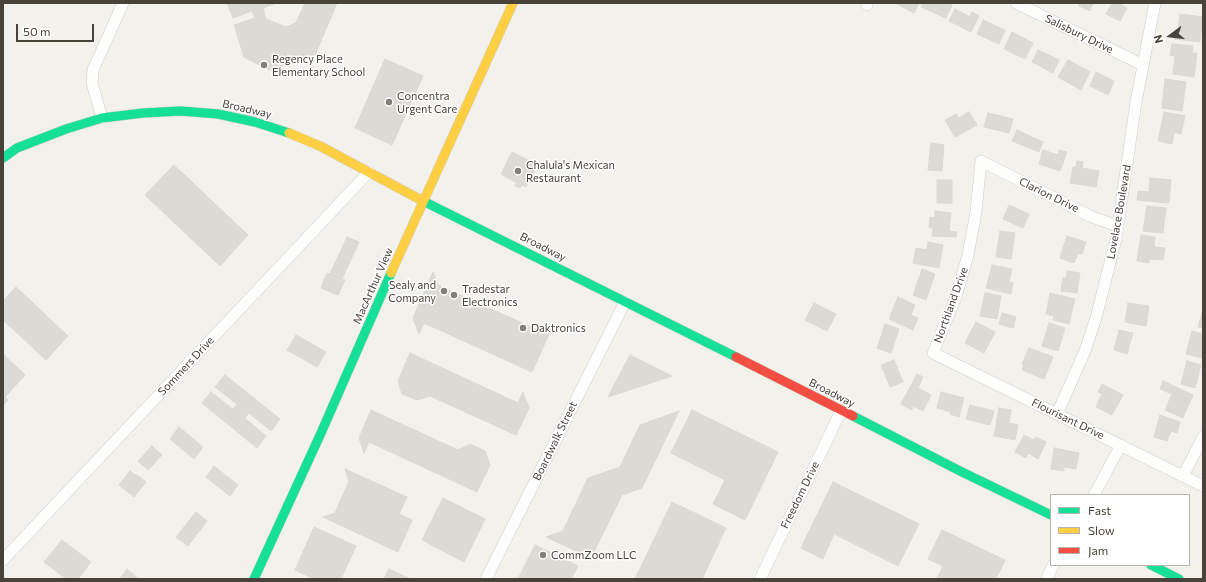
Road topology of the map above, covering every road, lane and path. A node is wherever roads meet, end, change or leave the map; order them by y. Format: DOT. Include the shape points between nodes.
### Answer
graph roads {
  1 [pos="123,3"];
  2 [pos="513,3"];
  3 [pos="1016,3"];
  4 [pos="1155,3"];
  5 [pos="1143,65"];
  6 [pos="102,118"];
  7 [pos="3,158"];
  8 [pos="980,162"];
  9 [pos="369,172"];
  10 [pos="423,201"];
  11 [pos="1118,226"];
  12 [pos="625,302"];
  13 [pos="933,353"];
  14 [pos="841,411"];
  15 [pos="1057,414"];
  16 [pos="1203,437"];
  17 [pos="1121,445"];
  18 [pos="1183,476"];
  19 [pos="1203,486"];
  20 [pos="1095,494"];
  21 [pos="1050,515"];
  22 [pos="3,560"];
  23 [pos="1054,566"];
  24 [pos="1153,566"];
  25 [pos="254,579"];
  26 [pos="486,579"];
  27 [pos="760,579"];
  28 [pos="1047,579"];
  29 [pos="1179,579"];
  1 -- 6 [label="street" via="93,70 92,82"];
  2 -- 10 [label="main road, MacArthur View"];
  3 -- 5 [label="street, Salisbury Drive"];
  4 -- 5 [label="street, Lovelace Boulevard"];
  5 -- 11 [label="street, Lovelace Boulevard"];
  6 -- 7 [label="main road, Broadway" via="41,138 17,148"];
  6 -- 9 [label="main road, Broadway" via="181,111 218,114 255,122 291,134"];
  8 -- 11 [label="street, Clarion Drive"];
  8 -- 13 [label="street, Northland Drive" via="976,212 968,255 956,297"];
  9 -- 10 [label="main road, Broadway"];
  9 -- 22 [label="street, Sommers Drive"];
  10 -- 12 [label="main road, Broadway"];
  10 -- 25 [label="main road, MacArthur View"];
  11 -- 15 [label="street, Lovelace Boulevard" via="1096,318 1085,351"];
  12 -- 14 [label="main road, Broadway"];
  12 -- 26 [label="street, Boardwalk Street"];
  13 -- 15 [label="street, Flourisant Drive"];
  14 -- 21 [label="main road, Broadway"];
  14 -- 27 [label="street, Freedom Drive"];
  15 -- 17 [label="street, Flourisant Drive"];
  16 -- 18 [label="street"];
  17 -- 18 [label="street, Flourisant Drive"];
  17 -- 20 [label="street"];
  18 -- 19 [label="street, Flourisant Drive"];
  23 -- 28 [label="street"];
  24 -- 29 [label="main road"];
}
